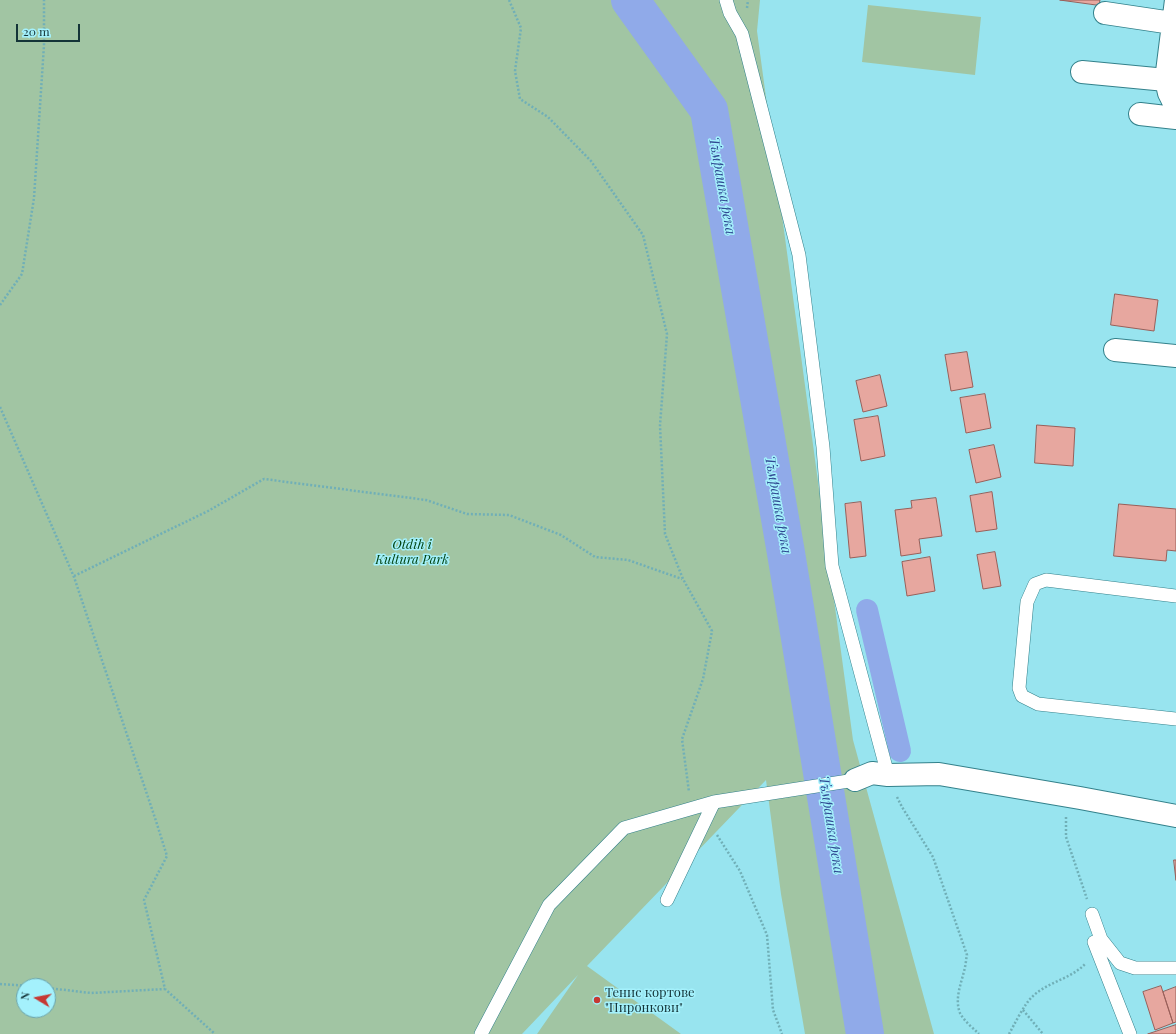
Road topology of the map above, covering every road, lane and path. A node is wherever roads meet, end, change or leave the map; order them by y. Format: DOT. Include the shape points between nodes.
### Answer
graph roads {
  1 [pos="44,0"];
  2 [pos="509,0"];
  3 [pos="726,0"];
  4 [pos="1176,0"];
  5 [pos="1105,13"];
  6 [pos="1172,23"];
  7 [pos="1082,72"];
  8 [pos="1166,80"];
  9 [pos="1176,108"];
  10 [pos="1140,114"];
  11 [pos="1176,118"];
  12 [pos="0,305"];
  13 [pos="1115,350"];
  14 [pos="1176,356"];
  15 [pos="0,407"];
  16 [pos="74,577"];
  17 [pos="683,579"];
  18 [pos="1176,596"];
  19 [pos="1176,719"];
  20 [pos="888,775"];
  21 [pos="855,780"];
  22 [pos="1080,798"];
  23 [pos="714,802"];
  24 [pos="691,809"];
  25 [pos="1176,816"];
  26 [pos="705,820"];
  27 [pos="667,900"];
  28 [pos="1092,914"];
  29 [pos="1094,942"];
  30 [pos="1176,968"];
  31 [pos="0,984"];
  32 [pos="16,985"];
  33 [pos="56,989"];
  34 [pos="165,989"];
  35 [pos="1023,1010"];
  36 [pos="215,1034"];
  37 [pos="482,1034"];
  38 [pos="782,1034"];
  39 [pos="979,1034"];
  40 [pos="1009,1034"];
  41 [pos="1043,1034"];
  42 [pos="1130,1034"];
  1 -- 12 [label="path" via="44,45 34,198 22,274"];
  2 -- 17 [label="path" via="521,28 515,71 520,99 548,117 591,161 643,234 667,334 660,425 665,534"];
  3 -- 20 [label="lane" via="742,34 800,255 823,447 832,566"];
  4 -- 6 [label="street"];
  5 -- 6 [label="street"];
  6 -- 8 [label="street"];
  7 -- 8 [label="street"];
  8 -- 9 [label="street"];
  10 -- 11 [label="street"];
  13 -- 14 [label="street"];
  15 -- 16 [label="path"];
  16 -- 17 [label="path" via="208,511 264,479 426,500 467,514 509,515 561,535 595,557 628,560"];
  16 -- 34 [label="path" via="166,856 144,900"];
  17 -- 24 [label="path" via="712,631 703,679 682,739"];
  18 -- 19 [label="lane" via="1046,580 1035,584 1027,602 1019,688 1022,696 1038,704"];
  20 -- 21 [label="street" via="872,774"];
  20 -- 22 [label="street" via="939,774"];
  20 -- 39 [label="path" via="902,806 933,857 967,955 958,1003 961,1014"];
  21 -- 23 [label="lane"];
  22 -- 25 [label="street"];
  22 -- 28 [label="path" via="1067,814 1066,837"];
  23 -- 24 [label="lane"];
  23 -- 26 [label="lane"];
  24 -- 37 [label="lane" via="624,828 549,904"];
  26 -- 27 [label="lane"];
  26 -- 38 [label="path" via="740,871 767,935 773,1010"];
  28 -- 30 [label="lane" via="1101,939 1120,963 1135,968"];
  29 -- 35 [label="path" via="1094,952 1080,969 1031,997"];
  29 -- 42 [label="lane"];
  31 -- 32 [label="path"];
  33 -- 34 [label="path" via="91,993"];
  34 -- 36 [label="path"];
  35 -- 40 [label="path"];
  35 -- 41 [label="path"];
}
